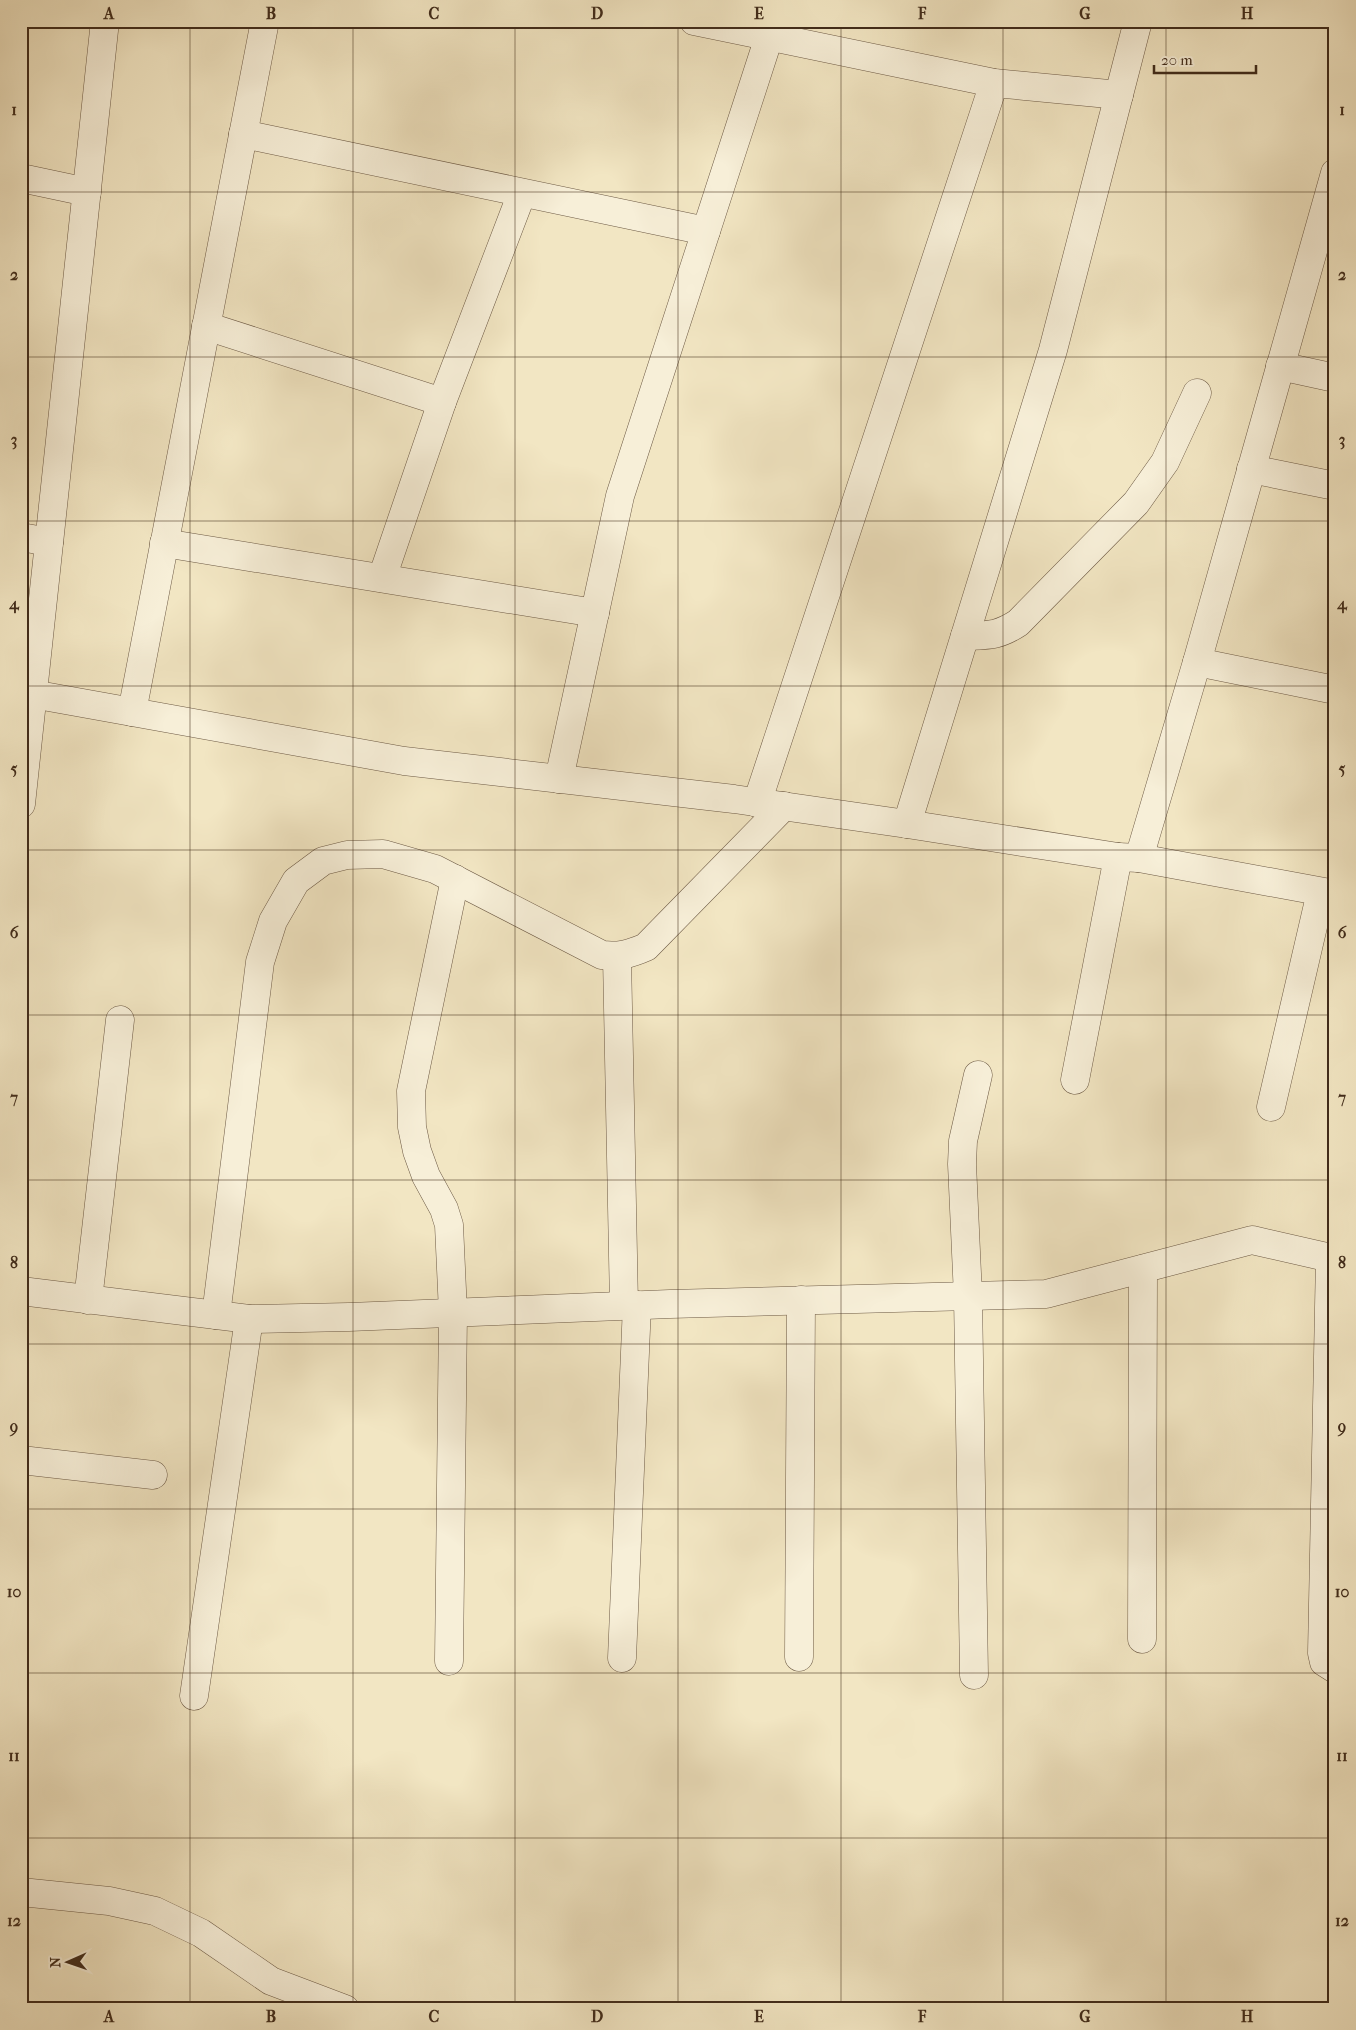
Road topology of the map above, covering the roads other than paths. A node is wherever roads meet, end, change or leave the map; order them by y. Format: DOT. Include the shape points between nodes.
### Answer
graph roads {
  1 [pos="105,21"];
  2 [pos="265,21"];
  3 [pos="694,21"];
  4 [pos="1138,21"];
  5 [pos="769,37"];
  6 [pos="994,83"];
  7 [pos="1119,95"];
  8 [pos="243,134"];
  9 [pos="1335,173"];
  10 [pos="21,178"];
  11 [pos="86,192"];
  12 [pos="522,193"];
  13 [pos="706,232"];
  14 [pos="206,326"];
  15 [pos="1280,366"];
  16 [pos="1335,378"];
  17 [pos="1197,393"];
  18 [pos="442,402"];
  19 [pos="1252,469"];
  20 [pos="1335,486"];
  21 [pos="21,537"];
  22 [pos="49,542"];
  23 [pos="164,543"];
  24 [pos="382,578"];
  25 [pos="595,613"];
  26 [pos="965,636"];
  27 [pos="1197,662"];
  28 [pos="1335,690"];
  29 [pos="27,692"];
  30 [pos="132,712"];
  31 [pos="558,779"];
  32 [pos="757,803"];
  33 [pos="21,804"];
  34 [pos="784,806"];
  35 [pos="907,824"];
  36 [pos="1129,857"];
  37 [pos="455,879"];
  38 [pos="1328,893"];
  39 [pos="617,957"];
  40 [pos="120,1020"];
  41 [pos="978,1075"];
  42 [pos="1075,1080"];
  43 [pos="1272,1107"];
  44 [pos="1332,1258"];
  45 [pos="1142,1269"];
  46 [pos="21,1291"];
  47 [pos="968,1296"];
  48 [pos="88,1300"];
  49 [pos="801,1300"];
  50 [pos="631,1305"];
  51 [pos="453,1312"];
  52 [pos="216,1315"];
  53 [pos="249,1319"];
  54 [pos="1330,1447"];
  55 [pos="21,1460"];
  56 [pos="153,1474"];
  57 [pos="1142,1640"];
  58 [pos="799,1657"];
  59 [pos="622,1658"];
  60 [pos="448,1661"];
  61 [pos="1335,1669"];
  62 [pos="974,1674"];
  63 [pos="194,1696"];
  64 [pos="21,1892"];
  65 [pos="344,2009"];
  1 -- 11 [label="street"];
  2 -- 8 [label="street"];
  3 -- 5 [label="street"];
  4 -- 7 [label="street"];
  5 -- 6 [label="street"];
  5 -- 13 [label="street"];
  6 -- 7 [label="street"];
  6 -- 32 [label="street"];
  7 -- 26 [label="street" via="1053,350"];
  8 -- 12 [label="street"];
  8 -- 14 [label="street"];
  9 -- 15 [label="street"];
  10 -- 11 [label="street"];
  11 -- 22 [label="street"];
  12 -- 13 [label="street"];
  12 -- 18 [label="street"];
  13 -- 25 [label="street" via="620,496"];
  14 -- 18 [label="street"];
  14 -- 23 [label="street"];
  15 -- 16 [label="street"];
  15 -- 19 [label="street"];
  17 -- 26 [label="street" via="1165,462 1136,503 1018,623 1003,633"];
  18 -- 24 [label="street"];
  19 -- 20 [label="street"];
  19 -- 27 [label="street"];
  21 -- 22 [label="street"];
  22 -- 29 [label="street"];
  23 -- 24 [label="street"];
  23 -- 30 [label="street"];
  24 -- 25 [label="street"];
  25 -- 31 [label="street"];
  26 -- 35 [label="street"];
  27 -- 28 [label="street"];
  27 -- 36 [label="street"];
  29 -- 30 [label="street"];
  29 -- 33 [label="street"];
  30 -- 31 [label="street" via="404,761"];
  31 -- 32 [label="street"];
  32 -- 34 [label="street"];
  34 -- 35 [label="street"];
  34 -- 39 [label="street" via="646,947"];
  35 -- 36 [label="street"];
  36 -- 38 [label="street"];
  36 -- 42 [label="street"];
  37 -- 39 [label="street" via="602,955"];
  37 -- 51 [label="street" via="411,1091 416,1151 449,1225"];
  37 -- 52 [label="street" via="435,869 383,854 347,854 323,861 296,880 273,921 260,962"];
  38 -- 43 [label="street"];
  39 -- 50 [label="street"];
  40 -- 48 [label="street"];
  41 -- 47 [label="street" via="963,1141"];
  44 -- 45 [label="street" via="1252,1240"];
  44 -- 54 [label="street"];
  45 -- 47 [label="street" via="1046,1294"];
  45 -- 57 [label="street"];
  46 -- 48 [label="street"];
  47 -- 49 [label="street"];
  47 -- 62 [label="street"];
  48 -- 52 [label="street"];
  49 -- 50 [label="street"];
  49 -- 58 [label="street"];
  50 -- 51 [label="street"];
  50 -- 59 [label="street"];
  51 -- 53 [label="street"];
  51 -- 60 [label="street"];
  52 -- 53 [label="street"];
  53 -- 63 [label="street"];
  54 -- 61 [label="street" via="1322,1653 1324,1662"];
  55 -- 56 [label="street"];
  64 -- 65 [label="street" via="109,1901 155,1911 201,1933 271,1981"];
}
